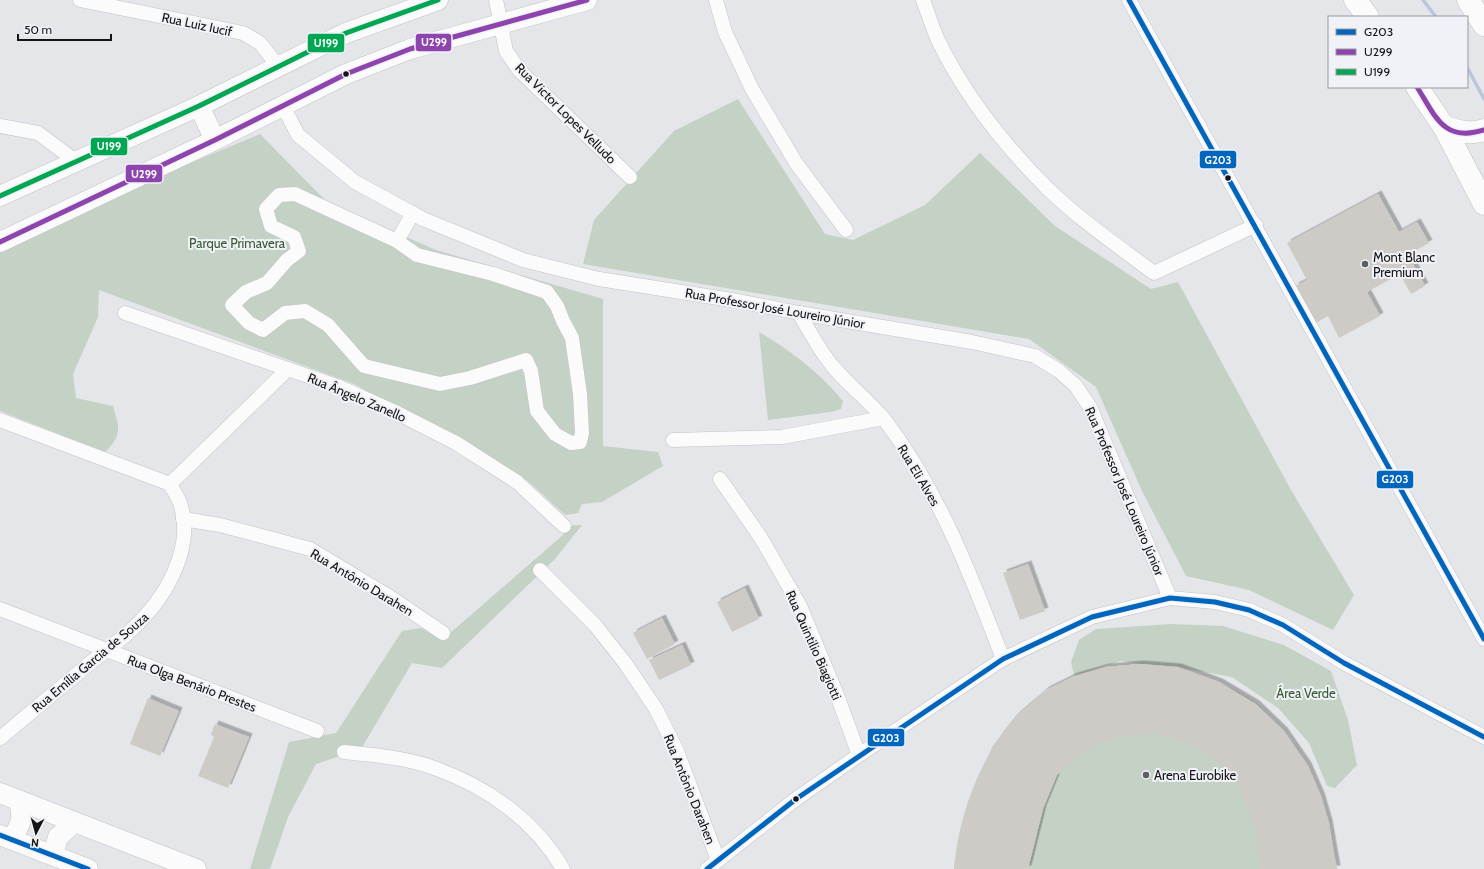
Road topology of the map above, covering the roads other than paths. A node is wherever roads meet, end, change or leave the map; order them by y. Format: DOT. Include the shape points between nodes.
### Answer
graph roads {
  1 [pos="80,0"];
  2 [pos="438,0"];
  3 [pos="496,0"];
  4 [pos="587,0"];
  5 [pos="716,0"];
  6 [pos="923,0"];
  7 [pos="1129,0"];
  8 [pos="1355,0"];
  9 [pos="1468,0"];
  10 [pos="1367,16"];
  11 [pos="500,23"];
  12 [pos="1484,25"];
  13 [pos="278,66"];
  14 [pos="1418,88"];
  15 [pos="199,106"];
  16 [pos="283,106"];
  17 [pos="0,126"];
  18 [pos="1444,127"];
  19 [pos="1480,132"];
  20 [pos="215,140"];
  21 [pos="77,162"];
  22 [pos="630,177"];
  23 [pos="0,196"];
  24 [pos="1484,204"];
  25 [pos="413,214"];
  26 [pos="1256,225"];
  27 [pos="846,230"];
  28 [pos="397,241"];
  29 [pos="0,242"];
  30 [pos="125,313"];
  31 [pos="799,313"];
  32 [pos="288,369"];
  33 [pos="883,418"];
  34 [pos="0,420"];
  35 [pos="673,440"];
  36 [pos="720,479"];
  37 [pos="170,484"];
  38 [pos="184,519"];
  39 [pos="564,526"];
  40 [pos="540,570"];
  41 [pos="1170,598"];
  42 [pos="0,609"];
  43 [pos="443,633"];
  44 [pos="1484,639"];
  45 [pos="105,650"];
  46 [pos="1003,659"];
  47 [pos="317,730"];
  48 [pos="1484,737"];
  49 [pos="0,738"];
  50 [pos="344,752"];
  51 [pos="859,755"];
  52 [pos="9,797"];
  53 [pos="75,822"];
  54 [pos="5,837"];
  55 [pos="53,855"];
  56 [pos="713,864"];
  57 [pos="88,869"];
  58 [pos="196,869"];
  59 [pos="563,869"];
  1 -- 13 [label="street, Rua Luiz Iucif" via="243,33 260,43"];
  2 -- 13 [label="main road" via="346,33"];
  3 -- 11 [label="street, Rua Victor Lopes Velludo"];
  4 -- 11 [label="main road"];
  5 -- 27 [label="street" via="726,32 752,89 796,163"];
  6 -- 26 [label="street" via="938,39 962,85 996,132 1048,189 1154,273"];
  7 -- 26 [label="street"];
  8 -- 10 [label="main road"];
  9 -- 12 [label="main road"];
  11 -- 16 [label="main road" via="410,50 346,74"];
  11 -- 22 [label="street, Rua Victor Lopes Velludo" via="506,51 519,70"];
  13 -- 15 [label="main road"];
  14 -- 18 [label="main road"];
  15 -- 20 [label="main road"];
  15 -- 21 [label="main road"];
  16 -- 20 [label="main road"];
  16 -- 25 [label="street, Rua Professor José Loureiro Júnior" via="298,135 355,182"];
  17 -- 21 [label="street" via="38,133"];
  18 -- 19 [label="main road" via="1462,132"];
  18 -- 24 [label="main road"];
  20 -- 29 [label="main road"];
  21 -- 23 [label="main road"];
  25 -- 28 [label="street"];
  25 -- 31 [label="street, Rua Professor José Loureiro Júnior" via="523,260 599,279"];
  26 -- 44 [label="street"];
  28 -- 28 [label="street" via="418,255 493,274 547,292 558,306 572,338 580,394 580,442 571,442 556,434 537,411 532,371 526,360 470,378 440,384 364,366 328,324 304,311 285,313 263,330 249,323 232,304 246,292 267,283 287,260 299,251 294,237 271,226 266,209 279,194 294,194"];
  30 -- 32 [label="street, Rua Ângelo Zanello"];
  31 -- 33 [label="street, Rua Eli Alves" via="821,351 835,369"];
  31 -- 41 [label="street, Rua Professor José Loureiro Júnior" via="972,342 1035,356 1059,371 1075,386 1090,407"];
  32 -- 37 [label="street"];
  32 -- 39 [label="street, Rua Ângelo Zanello" via="337,386 456,443 517,482"];
  33 -- 35 [label="street" via="782,437"];
  33 -- 46 [label="street, Rua Eli Alves" via="929,486 966,562"];
  34 -- 37 [label="street"];
  36 -- 51 [label="street, Rua Quintilio Biagiotti" via="761,538 800,606"];
  37 -- 38 [label="street, Rua Emília Garcia de Souza" via="180,503"];
  38 -- 43 [label="street, Rua Antônio Darahen" via="220,525 310,549 393,598"];
  38 -- 45 [label="street, Rua Emília Garcia de Souza" via="183,548 171,578 153,609"];
  40 -- 56 [label="street, Rua Antônio Darahen" via="595,626 656,708 678,751"];
  41 -- 46 [label="street" via="1092,617"];
  41 -- 48 [label="street" via="1215,602 1249,610 1283,625 1344,663"];
  42 -- 45 [label="street, Rua Olga Benário Prestes"];
  45 -- 47 [label="street, Rua Olga Benário Prestes"];
  45 -- 49 [label="street, Rua Emília Garcia de Souza"];
  46 -- 51 [label="street"];
  50 -- 59 [label="street" via="383,756 436,768 481,788 519,815 554,854"];
  51 -- 56 [label="street"];
  52 -- 53 [label="main road"];
  52 -- 54 [label="main road" via="22,811 22,821 18,830"];
  53 -- 55 [label="main road" via="58,837"];
  53 -- 58 [label="main road"];
  54 -- 55 [label="main road"];
  55 -- 57 [label="main road"];
}
